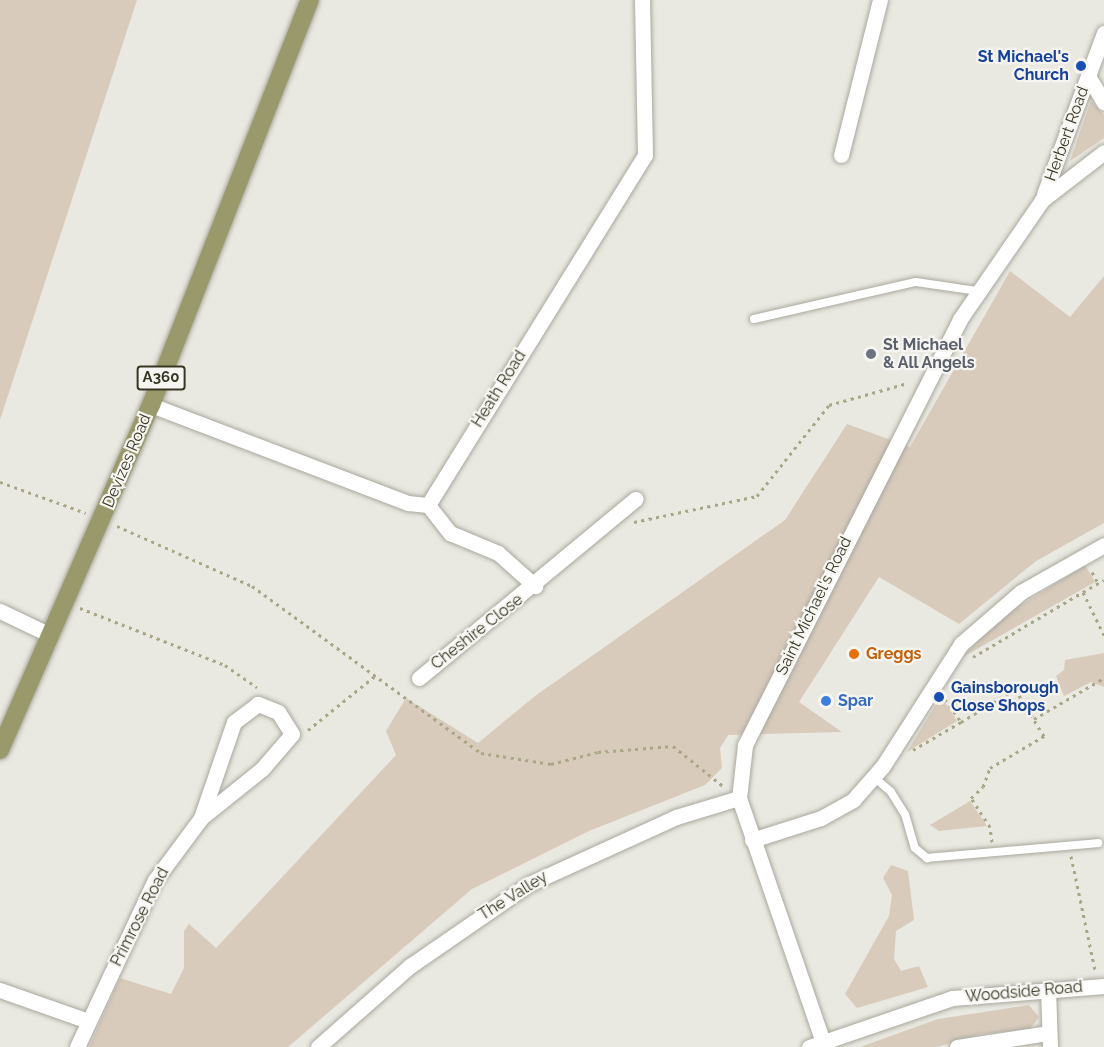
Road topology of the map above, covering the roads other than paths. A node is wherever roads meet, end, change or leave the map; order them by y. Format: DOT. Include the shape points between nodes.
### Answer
graph roads {
  1 [pos="310,0"];
  2 [pos="642,0"];
  3 [pos="880,0"];
  4 [pos="1104,33"];
  5 [pos="1088,76"];
  6 [pos="1104,103"];
  7 [pos="1104,152"];
  8 [pos="841,155"];
  9 [pos="1042,200"];
  10 [pos="978,291"];
  11 [pos="754,319"];
  12 [pos="151,405"];
  13 [pos="635,499"];
  14 [pos="428,505"];
  15 [pos="1104,545"];
  16 [pos="535,586"];
  17 [pos="0,611"];
  18 [pos="50,635"];
  19 [pos="420,678"];
  20 [pos="0,750"];
  21 [pos="875,778"];
  22 [pos="739,798"];
  23 [pos="201,818"];
  24 [pos="752,840"];
  25 [pos="1098,843"];
  26 [pos="1101,986"];
  27 [pos="1048,989"];
  28 [pos="0,990"];
  29 [pos="88,1021"];
  30 [pos="1050,1040"];
  31 [pos="816,1045"];
  32 [pos="77,1047"];
  33 [pos="318,1047"];
  34 [pos="957,1047"];
  1 -- 12 [label="main road, Devizes Road / A360"];
  2 -- 14 [label="street, Heath Road" via="645,154"];
  3 -- 8 [label="street"];
  4 -- 5 [label="street, Herbert Road"];
  5 -- 6 [label="street"];
  5 -- 9 [label="street, Herbert Road"];
  7 -- 9 [label="street" via="1064,178"];
  9 -- 10 [label="street, Saint Michael's Road"];
  10 -- 11 [label="lane" via="916,282"];
  10 -- 22 [label="street, Saint Michael's Road" via="927,378 745,745"];
  12 -- 14 [label="street" via="408,503"];
  12 -- 18 [label="main road, Devizes Road / A360"];
  13 -- 16 [label="street, Cheshire Close" via="592,531"];
  14 -- 16 [label="street, Cheshire Close" via="450,533 498,553"];
  15 -- 21 [label="street" via="1021,592 961,644"];
  16 -- 19 [label="street, Cheshire Close"];
  17 -- 18 [label="street"];
  18 -- 20 [label="main road, Devizes Road / A360"];
  21 -- 24 [label="street" via="837,810"];
  21 -- 25 [label="lane" via="891,792 905,814 915,848 927,858"];
  22 -- 24 [label="street, Saint Michael's Road"];
  22 -- 33 [label="street, The Valley" via="676,818 529,884 410,966"];
  23 -- 23 [label="street, Primrose Road" via="262,770 292,734 278,712 258,704 234,722"];
  23 -- 29 [label="street, Primrose Road" via="155,880"];
  24 -- 31 [label="street, Saint Michael's Road"];
  26 -- 27 [label="street, Woodside Road"];
  27 -- 30 [label="street"];
  27 -- 31 [label="street, Woodside Road" via="952,998"];
  28 -- 29 [label="street"];
  29 -- 32 [label="street, Primrose Road"];
  30 -- 34 [label="street"];
}
